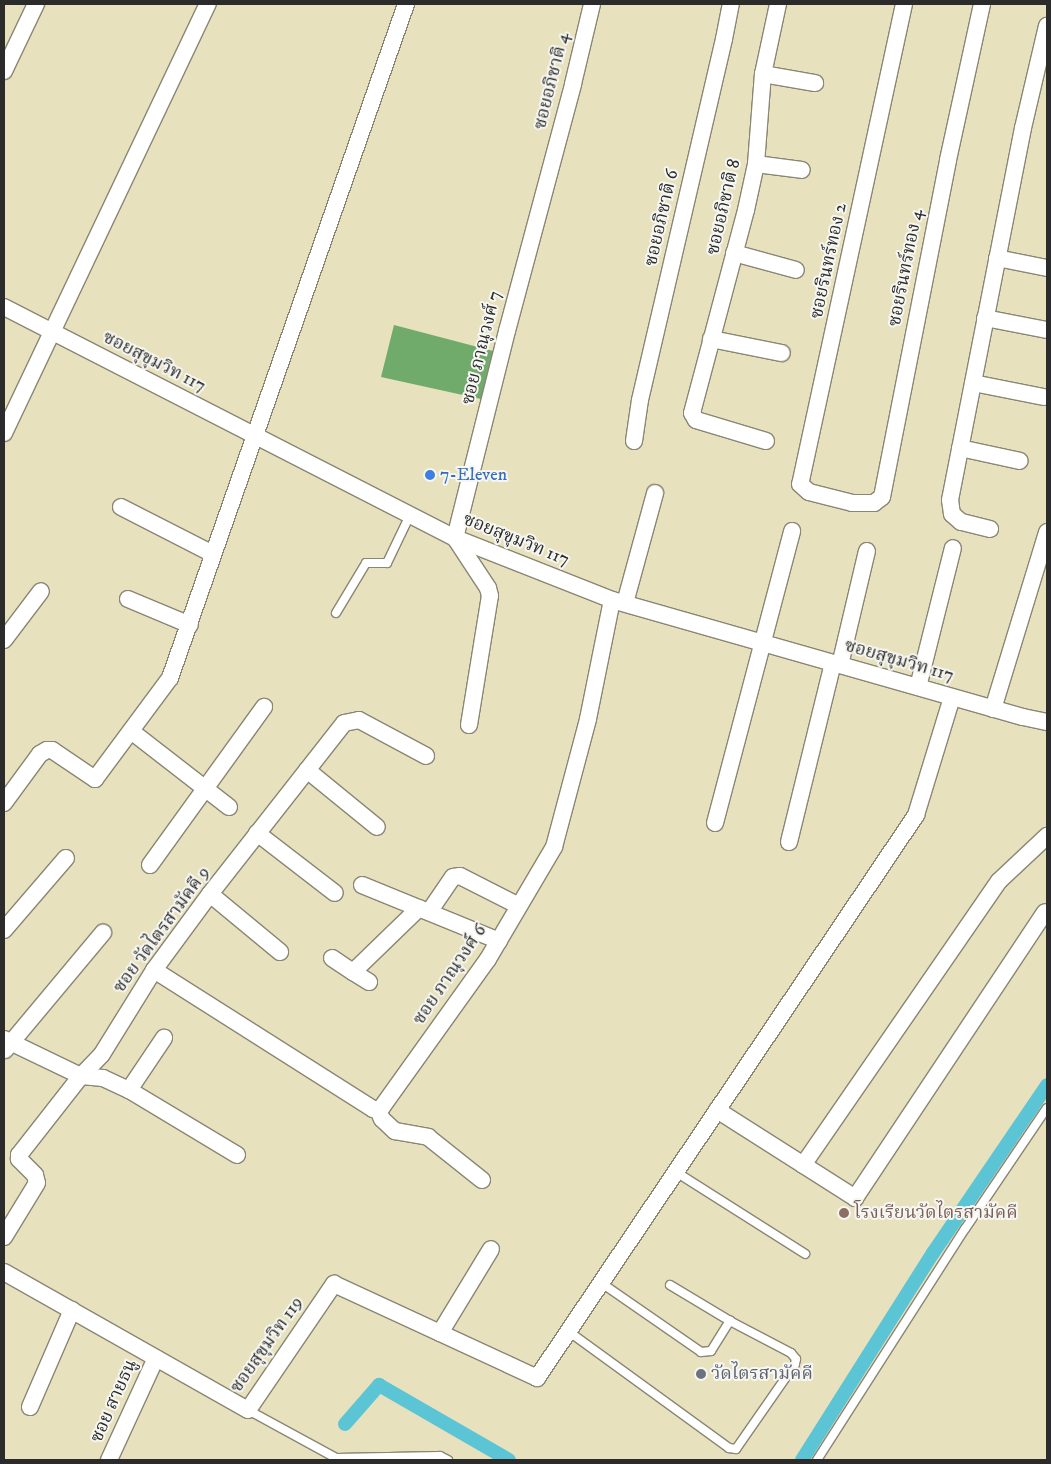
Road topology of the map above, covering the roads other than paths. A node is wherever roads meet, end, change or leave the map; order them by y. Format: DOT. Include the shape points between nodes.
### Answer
graph roads {
  1 [pos="36,4"];
  2 [pos="208,4"];
  3 [pos="406,4"];
  4 [pos="592,4"];
  5 [pos="731,4"];
  6 [pos="778,4"];
  7 [pos="904,4"];
  8 [pos="982,4"];
  9 [pos="1047,26"];
  10 [pos="4,71"];
  11 [pos="763,74"];
  12 [pos="815,82"];
  13 [pos="756,164"];
  14 [pos="551,168"];
  15 [pos="802,170"];
  16 [pos="734,253"];
  17 [pos="997,258"];
  18 [pos="1047,268"];
  19 [pos="796,270"];
  20 [pos="4,307"];
  21 [pos="985,318"];
  22 [pos="1047,330"];
  23 [pos="53,333"];
  24 [pos="711,339"];
  25 [pos="782,352"];
  26 [pos="972,383"];
  27 [pos="1044,397"];
  28 [pos="4,433"];
  29 [pos="255,437"];
  30 [pos="634,441"];
  31 [pos="766,441"];
  32 [pos="960,448"];
  33 [pos="1020,461"];
  34 [pos="655,493"];
  35 [pos="839,500"];
  36 [pos="121,508"];
  37 [pos="410,515"];
  38 [pos="990,529"];
  39 [pos="792,531"];
  40 [pos="1047,532"];
  41 [pos="455,538"];
  42 [pos="954,548"];
  43 [pos="867,551"];
  44 [pos="213,554"];
  45 [pos="41,591"];
  46 [pos="128,599"];
  47 [pos="618,601"];
  48 [pos="336,613"];
  49 [pos="190,625"];
  50 [pos="4,640"];
  51 [pos="762,642"];
  52 [pos="836,664"];
  53 [pos="918,687"];
  54 [pos="952,697"];
  55 [pos="264,707"];
  56 [pos="993,709"];
  57 [pos="1047,722"];
  58 [pos="469,725"];
  59 [pos="131,731"];
  60 [pos="426,756"];
  61 [pos="307,770"];
  62 [pos="204,787"];
  63 [pos="4,803"];
  64 [pos="229,807"];
  65 [pos="714,823"];
  66 [pos="377,827"];
  67 [pos="256,833"];
  68 [pos="1047,836"];
  69 [pos="789,842"];
  70 [pos="66,858"];
  71 [pos="150,865"];
  72 [pos="362,885"];
  73 [pos="335,893"];
  74 [pos="210,894"];
  75 [pos="519,906"];
  76 [pos="424,910"];
  77 [pos="1045,912"];
  78 [pos="4,930"];
  79 [pos="103,934"];
  80 [pos="499,941"];
  81 [pos="280,952"];
  82 [pos="332,958"];
  83 [pos="154,970"];
  84 [pos="354,972"];
  85 [pos="369,982"];
  86 [pos="164,1038"];
  87 [pos="6,1044"];
  88 [pos="81,1076"];
  89 [pos="129,1090"];
  90 [pos="1047,1108"];
  91 [pos="378,1110"];
  92 [pos="717,1110"];
  93 [pos="238,1155"];
  94 [pos="804,1165"];
  95 [pos="675,1172"];
  96 [pos="482,1180"];
  97 [pos="4,1237"];
  98 [pos="491,1249"];
  99 [pos="805,1254"];
  100 [pos="4,1272"];
  101 [pos="600,1282"];
  102 [pos="670,1285"];
  103 [pos="72,1310"];
  104 [pos="730,1321"];
  105 [pos="568,1331"];
  106 [pos="440,1333"];
  107 [pos="156,1358"];
  108 [pos="30,1407"];
  109 [pos="248,1410"];
  110 [pos="109,1460"];
  111 [pos="448,1460"];
  112 [pos="817,1460"];
  1 -- 10 [label="street"];
  2 -- 23 [label="street"];
  3 -- 29 [label="street"];
  4 -- 14 [label="street, ซอยอภิชาติ 4"];
  5 -- 30 [label="street, ซอยอภิชาติ 6" via="640,400"];
  6 -- 11 [label="street, ซอยอภิชาติ 8"];
  7 -- 35 [label="street, ซอยรินทร์ทอง 2" via="800,484 809,492"];
  8 -- 35 [label="street, ซอยรินทร์ทอง 4" via="882,497 874,504"];
  9 -- 17 [label="street"];
  11 -- 12 [label="street"];
  11 -- 13 [label="street, ซอยอภิชาติ 8"];
  13 -- 15 [label="street"];
  13 -- 16 [label="street, ซอยอภิชาติ 8"];
  14 -- 41 [label="street, ซอย ภาณุวงศ์ 7"];
  16 -- 19 [label="street"];
  16 -- 24 [label="street, ซอยอภิชาติ 8"];
  17 -- 18 [label="street"];
  17 -- 21 [label="street"];
  20 -- 23 [label="street, ซอยสุขุมวิท 117"];
  21 -- 22 [label="street"];
  21 -- 26 [label="street"];
  23 -- 28 [label="street"];
  23 -- 29 [label="street, ซอยสุขุมวิท 117"];
  24 -- 25 [label="street"];
  24 -- 31 [label="street, ซอยอภิชาติ 8" via="692,417"];
  26 -- 27 [label="street"];
  26 -- 32 [label="street"];
  29 -- 37 [label="street, ซอยสุขุมวิท 117"];
  29 -- 44 [label="street"];
  32 -- 33 [label="street"];
  32 -- 38 [label="street" via="950,500 952,514 961,522"];
  34 -- 47 [label="street, ซอย ภาณุวงศ์ 6"];
  36 -- 44 [label="street"];
  37 -- 41 [label="street, ซอยสุขุมวิท 117"];
  37 -- 48 [label="lane" via="387,563 366,562"];
  39 -- 51 [label="street"];
  40 -- 56 [label="street"];
  41 -- 47 [label="street, ซอยสุขุมวิท 117"];
  41 -- 58 [label="street" via="490,596"];
  42 -- 53 [label="street"];
  43 -- 52 [label="street"];
  44 -- 49 [label="street"];
  45 -- 50 [label="street"];
  46 -- 49 [label="street"];
  47 -- 51 [label="street, ซอยสุขุมวิท 117"];
  47 -- 75 [label="street, ซอย ภาณุวงศ์ 6" via="554,846"];
  49 -- 59 [label="street" via="170,678"];
  51 -- 52 [label="street, ซอยสุขุมวิท 117"];
  51 -- 65 [label="street"];
  52 -- 53 [label="street, ซอยสุขุมวิท 117"];
  52 -- 69 [label="street"];
  53 -- 54 [label="street, ซอยสุขุมวิท 117"];
  54 -- 56 [label="street, ซอยสุขุมวิท 117"];
  54 -- 92 [label="street" via="916,815"];
  55 -- 62 [label="street"];
  56 -- 57 [label="street, ซอยสุขุมวิท 117"];
  59 -- 62 [label="street"];
  59 -- 63 [label="street" via="95,779 52,750 47,750 40,754"];
  60 -- 61 [label="street, ซอย วัดไตรสามัคคี 9" via="366,723 352,721 344,723"];
  61 -- 66 [label="street"];
  61 -- 67 [label="street, ซอย วัดไตรสามัคคี 9"];
  62 -- 64 [label="street"];
  62 -- 71 [label="street"];
  67 -- 73 [label="street"];
  67 -- 74 [label="street, ซอย วัดไตรสามัคคี 9"];
  68 -- 94 [label="street" via="999,881"];
  70 -- 78 [label="street"];
  72 -- 76 [label="street"];
  74 -- 81 [label="street"];
  74 -- 83 [label="street, ซอย วัดไตรสามัคคี 9"];
  75 -- 76 [label="street" via="460,876 454,877"];
  75 -- 80 [label="street, ซอย ภาณุวงศ์ 6"];
  76 -- 80 [label="street"];
  76 -- 84 [label="street"];
  77 -- 94 [label="street" via="855,1198"];
  79 -- 87 [label="street"];
  80 -- 91 [label="street, ซอย ภาณุวงศ์ 6"];
  82 -- 84 [label="street"];
  83 -- 88 [label="street, ซอย วัดไตรสามัคคี 9" via="102,1054"];
  83 -- 91 [label="street"];
  84 -- 85 [label="street"];
  86 -- 89 [label="street"];
  87 -- 88 [label="street"];
  88 -- 89 [label="street" via="104,1078"];
  88 -- 97 [label="street, ซอย วัดไตรสามัคคี 9" via="18,1157 35,1175 37,1183"];
  89 -- 93 [label="street"];
  90 -- 112 [label="lane"];
  91 -- 96 [label="street" via="382,1119 396,1131 428,1137"];
  92 -- 94 [label="street"];
  92 -- 95 [label="street"];
  95 -- 99 [label="lane"];
  95 -- 101 [label="street"];
  98 -- 106 [label="street"];
  100 -- 103 [label="street, ซอยสุขุมวิท 119"];
  101 -- 104 [label="lane" via="701,1352 712,1351"];
  101 -- 105 [label="street"];
  102 -- 104 [label="lane"];
  103 -- 107 [label="street, ซอยสุขุมวิท 119"];
  103 -- 108 [label="street"];
  104 -- 105 [label="lane" via="791,1353 796,1359 739,1447 733,1449"];
  105 -- 106 [label="street, ซอยสุขุมวิท 119" via="537,1378"];
  106 -- 109 [label="street, ซอยสุขุมวิท 119" via="334,1284"];
  107 -- 109 [label="street, ซอยสุขุมวิท 119"];
  107 -- 110 [label="street, ซอย สายธนู"];
  109 -- 111 [label="lane" via="336,1458 440,1456"];
}
